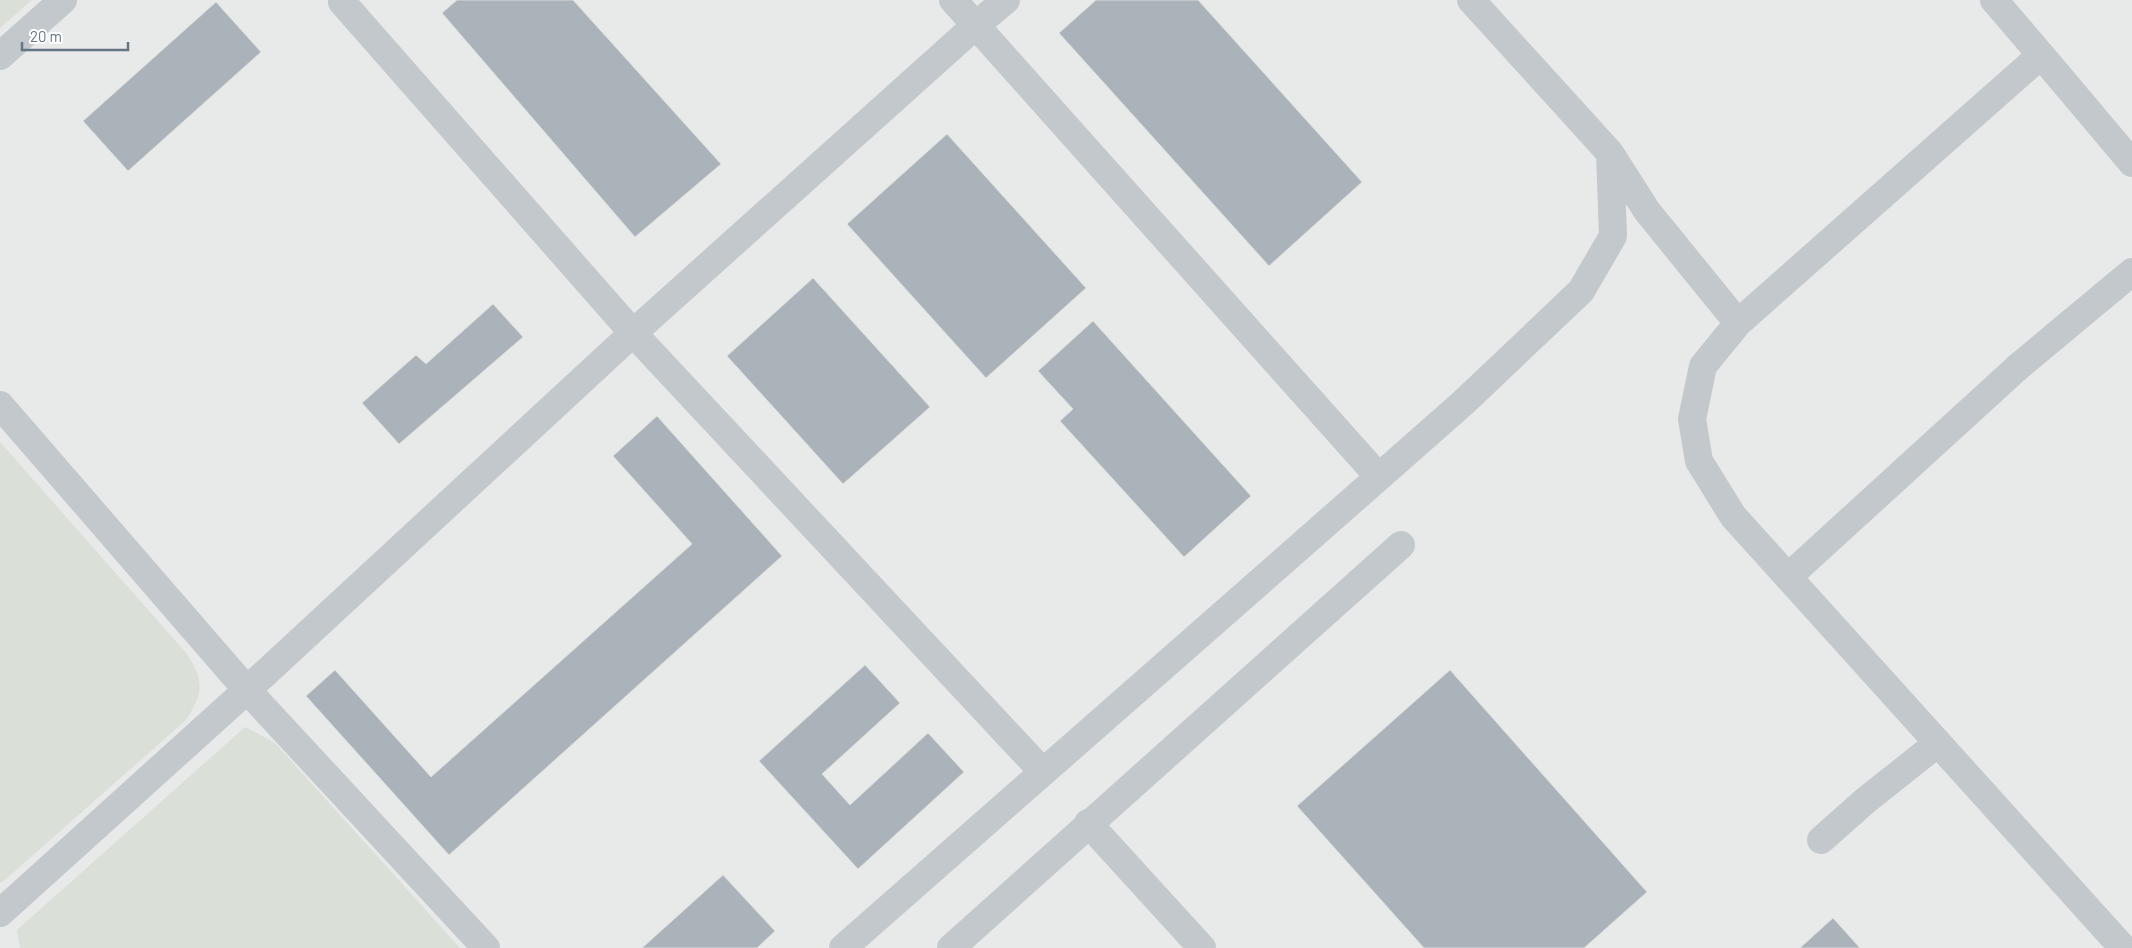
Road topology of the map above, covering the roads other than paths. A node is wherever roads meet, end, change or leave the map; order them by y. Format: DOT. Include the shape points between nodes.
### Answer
graph roads {
  1 [pos="63,0"];
  2 [pos="953,0"];
  3 [pos="1006,0"];
  4 [pos="1472,0"];
  5 [pos="1994,0"];
  6 [pos="342,1"];
  7 [pos="975,26"];
  8 [pos="0,56"];
  9 [pos="2041,56"];
  10 [pos="1610,153"];
  11 [pos="2132,163"];
  12 [pos="2132,272"];
  13 [pos="1738,323"];
  14 [pos="633,333"];
  15 [pos="0,405"];
  16 [pos="1379,476"];
  17 [pos="1401,545"];
  18 [pos="1788,577"];
  19 [pos="247,690"];
  20 [pos="1938,743"];
  21 [pos="1043,772"];
  22 [pos="1088,823"];
  23 [pos="1821,840"];
  24 [pos="0,912"];
  25 [pos="486,948"];
  26 [pos="843,948"];
  27 [pos="951,948"];
  28 [pos="1202,948"];
  29 [pos="2122,948"];
  1 -- 8 [label="lane"];
  2 -- 7 [label="lane"];
  3 -- 7 [label="lane"];
  4 -- 10 [label="lane"];
  5 -- 9 [label="lane"];
  6 -- 14 [label="lane"];
  7 -- 14 [label="lane"];
  7 -- 16 [label="lane"];
  9 -- 11 [label="lane"];
  9 -- 13 [label="lane"];
  10 -- 13 [label="lane" via="1647,211"];
  10 -- 16 [label="lane" via="1613,236 1580,291 1464,402"];
  12 -- 18 [label="lane" via="2018,367"];
  13 -- 18 [label="lane" via="1703,366 1692,419 1699,462 1734,516"];
  14 -- 19 [label="lane"];
  14 -- 21 [label="lane"];
  15 -- 19 [label="lane"];
  16 -- 21 [label="lane"];
  17 -- 22 [label="lane"];
  18 -- 20 [label="lane"];
  19 -- 24 [label="lane"];
  19 -- 25 [label="lane"];
  20 -- 23 [label="lane"];
  20 -- 29 [label="lane"];
  21 -- 26 [label="lane"];
  22 -- 27 [label="lane"];
  22 -- 28 [label="lane"];
}
